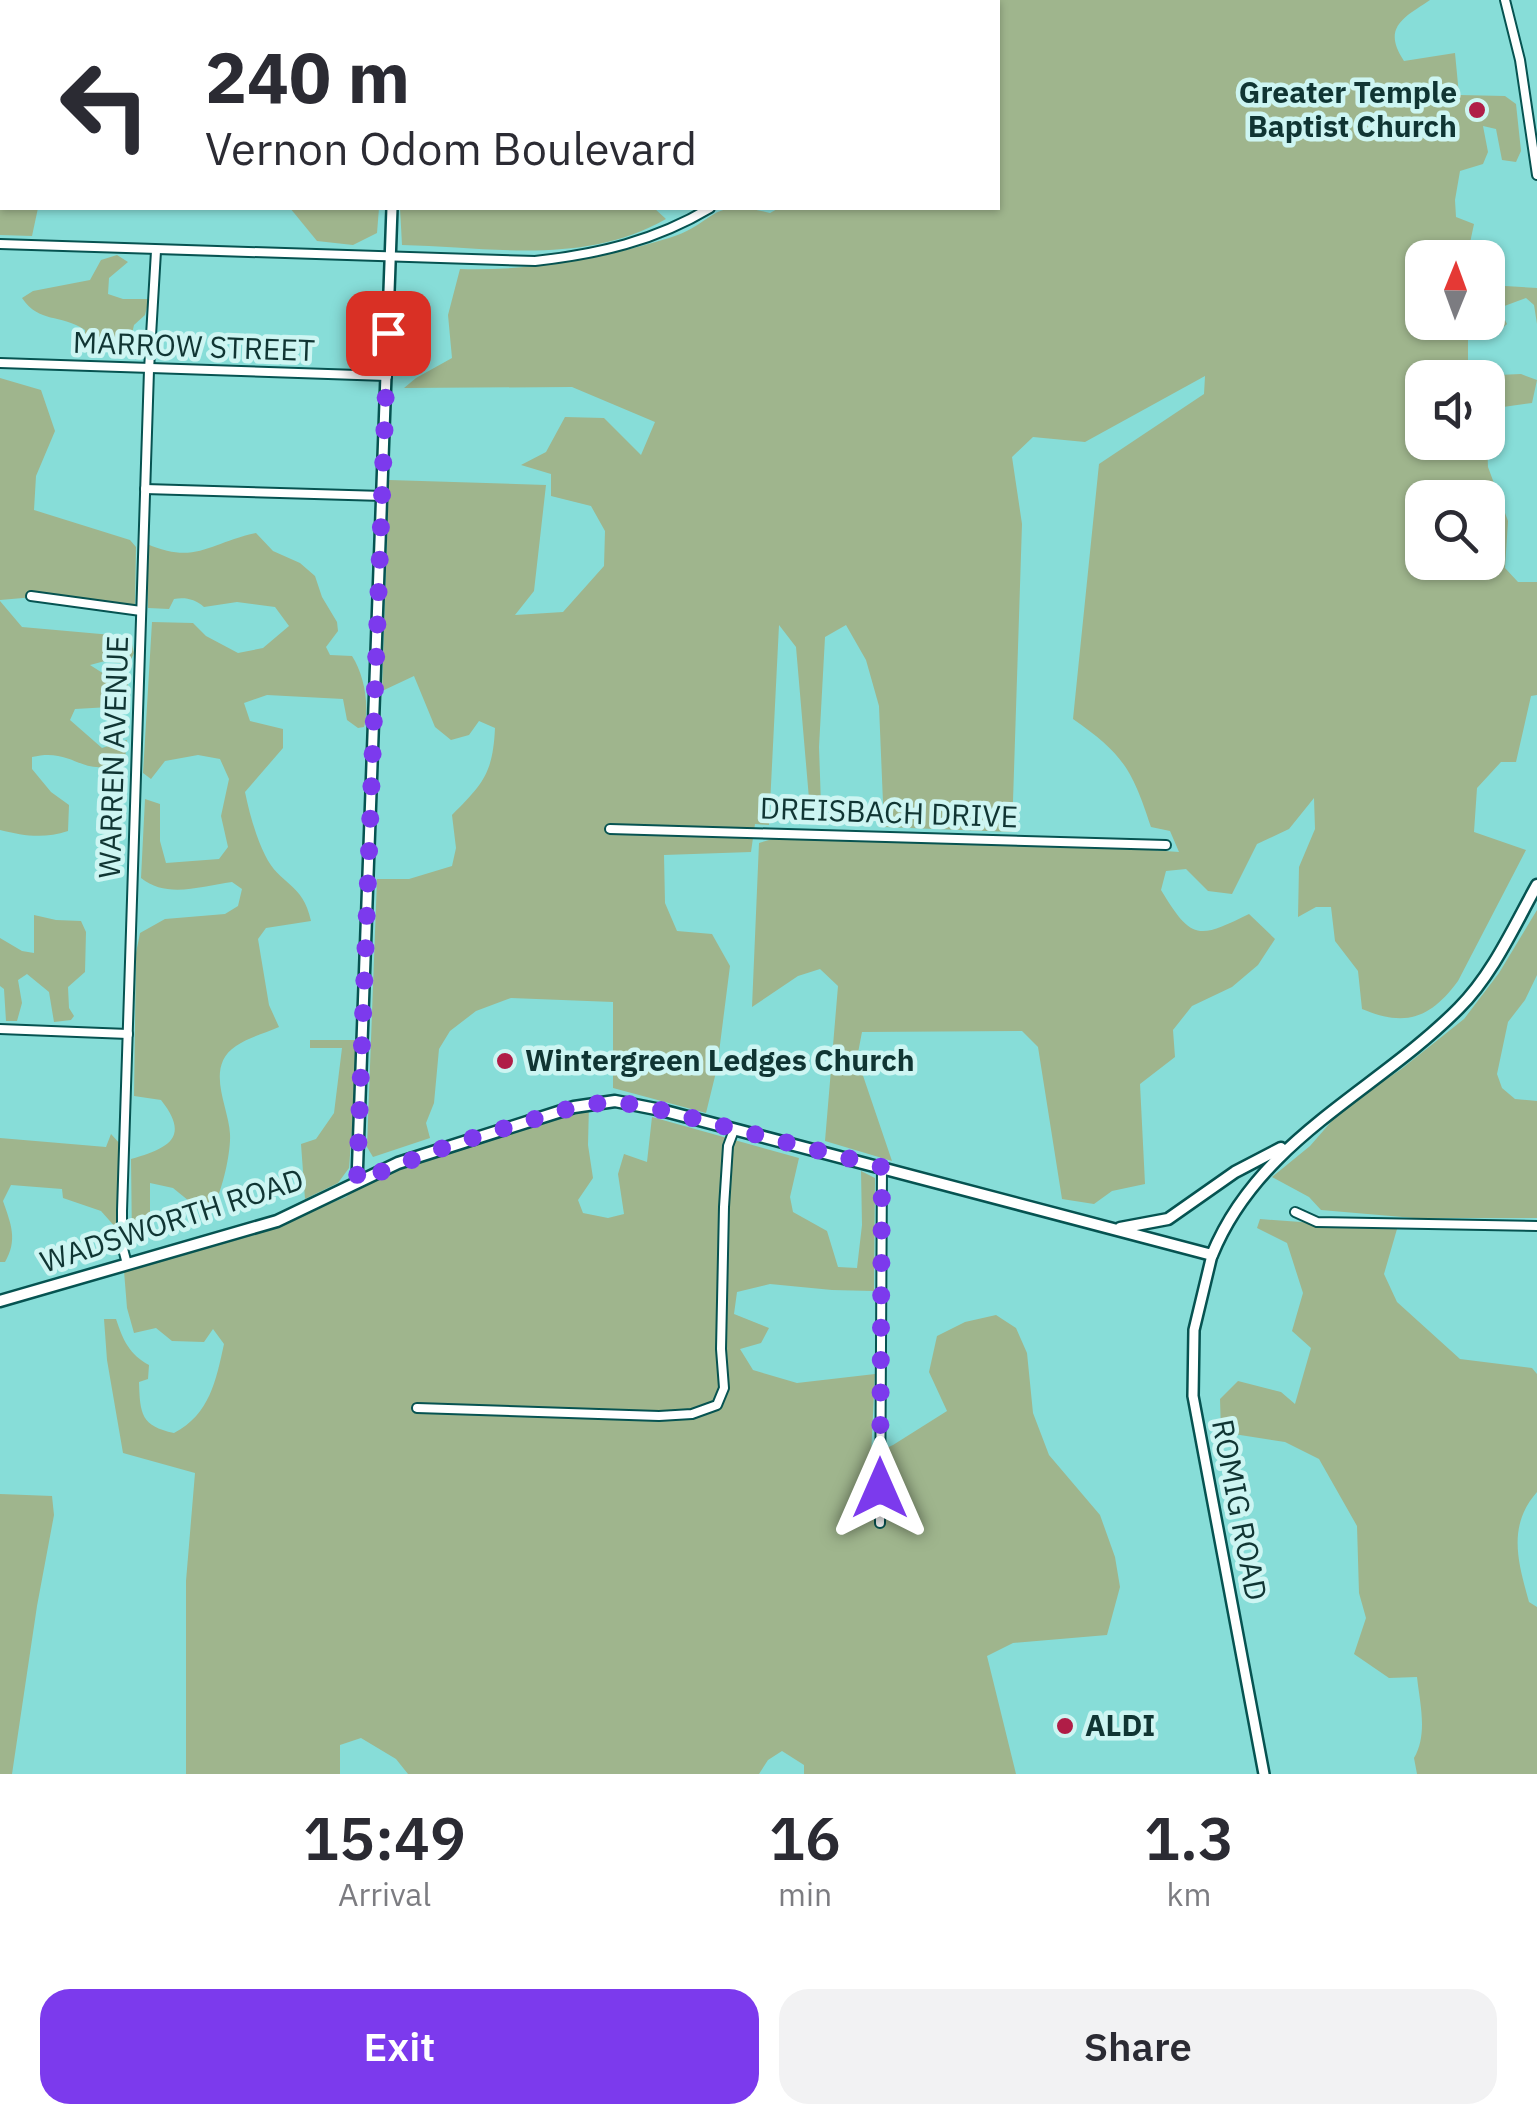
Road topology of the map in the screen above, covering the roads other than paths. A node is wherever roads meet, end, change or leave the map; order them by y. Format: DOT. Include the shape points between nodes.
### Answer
graph roads {
  1 [pos="1505,0"];
  2 [pos="1537,175"];
  3 [pos="392,210"];
  4 [pos="706,210"];
  5 [pos="0,244"];
  6 [pos="156,250"];
  7 [pos="390,258"];
  8 [pos="0,363"];
  9 [pos="149,370"];
  10 [pos="386,376"];
  11 [pos="145,488"];
  12 [pos="383,496"];
  13 [pos="31,596"];
  14 [pos="141,611"];
  15 [pos="610,829"];
  16 [pos="1166,846"];
  17 [pos="1537,885"];
  18 [pos="0,1028"];
  19 [pos="128,1034"];
  20 [pos="734,1130"];
  21 [pos="1291,1143"];
  22 [pos="882,1167"];
  23 [pos="357,1181"];
  24 [pos="1295,1212"];
  25 [pos="1537,1226"];
  26 [pos="1114,1229"];
  27 [pos="1212,1255"];
  28 [pos="126,1264"];
  29 [pos="0,1301"];
  30 [pos="417,1408"];
  31 [pos="880,1522"];
  32 [pos="1264,1774"];
  1 -- 2 [label="street"];
  3 -- 7 [label="street"];
  4 -- 7 [label="street" via="608,251 534,261"];
  5 -- 6 [label="street"];
  6 -- 7 [label="street"];
  6 -- 9 [label="street, WARREN AVENUE"];
  7 -- 10 [label="street"];
  8 -- 9 [label="street, MARROW STREET"];
  9 -- 10 [label="street, MARROW STREET"];
  9 -- 11 [label="street, WARREN AVENUE"];
  10 -- 12 [label="street"];
  11 -- 12 [label="street"];
  11 -- 14 [label="street, WARREN AVENUE"];
  12 -- 23 [label="street"];
  13 -- 14 [label="street"];
  14 -- 19 [label="street, WARREN AVENUE"];
  15 -- 16 [label="street, DREISBACH DRIVE"];
  17 -- 21 [label="main road" via="1461,1006"];
  18 -- 19 [label="street"];
  19 -- 28 [label="street, WARREN AVENUE"];
  20 -- 22 [label="main road, WADSWORTH ROAD"];
  20 -- 23 [label="main road, WADSWORTH ROAD" via="630,1103 598,1102 456,1143"];
  20 -- 30 [label="street" via="724,1207 724,1388 717,1405 660,1416"];
  21 -- 26 [label="main road" via="1168,1219"];
  21 -- 27 [label="main road" via="1242,1200"];
  22 -- 26 [label="main road, WADSWORTH ROAD"];
  22 -- 31 [label="street"];
  23 -- 28 [label="main road, WADSWORTH ROAD" via="276,1220"];
  24 -- 25 [label="street" via="1317,1222"];
  26 -- 27 [label="main road, WADSWORTH ROAD"];
  27 -- 32 [label="street, ROMIG ROAD" via="1194,1330 1193,1396"];
  28 -- 29 [label="main road, WADSWORTH ROAD"];
}
